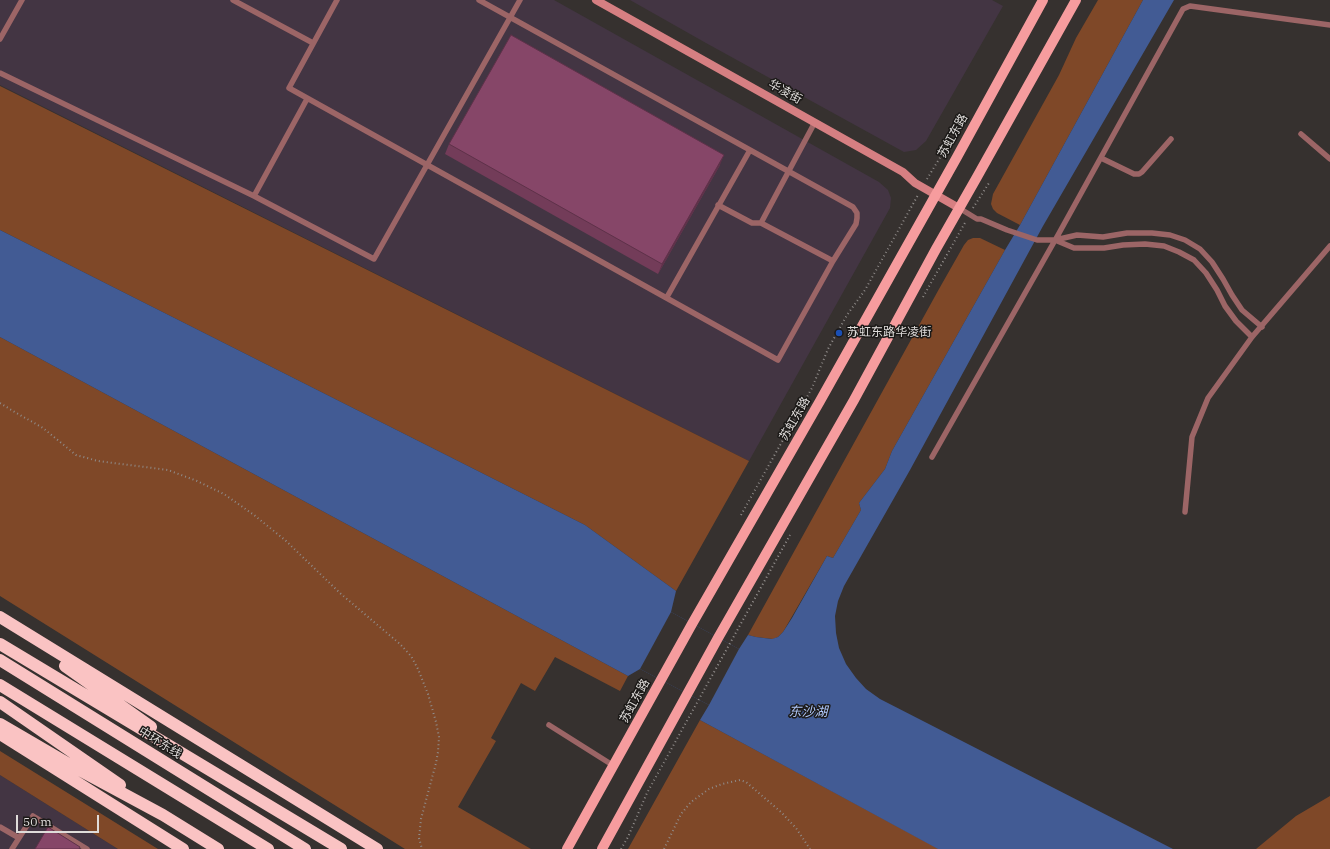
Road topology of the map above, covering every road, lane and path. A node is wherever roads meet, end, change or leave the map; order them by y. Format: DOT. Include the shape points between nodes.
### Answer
graph roads {
  1 [pos="22,0"];
  2 [pos="233,0"];
  3 [pos="337,0"];
  4 [pos="479,0"];
  5 [pos="520,0"];
  6 [pos="596,0"];
  7 [pos="1043,0"];
  8 [pos="1076,0"];
  9 [pos="510,17"];
  10 [pos="1330,25"];
  11 [pos="0,40"];
  12 [pos="313,42"];
  13 [pos="0,74"];
  14 [pos="307,99"];
  15 [pos="815,122"];
  16 [pos="1301,134"];
  17 [pos="1171,139"];
  18 [pos="750,150"];
  19 [pos="941,156"];
  20 [pos="1101,158"];
  21 [pos="1330,159"];
  22 [pos="428,165"];
  23 [pos="788,171"];
  24 [pos="922,187"];
  25 [pos="935,194"];
  26 [pos="254,196"];
  27 [pos="718,205"];
  28 [pos="959,208"];
  29 [pos="761,223"];
  30 [pos="1055,240"];
  31 [pos="1330,246"];
  32 [pos="833,261"];
  33 [pos="667,297"];
  34 [pos="1262,327"];
  35 [pos="1252,336"];
  36 [pos="0,403"];
  37 [pos="932,457"];
  38 [pos="1185,512"];
  39 [pos="740,517"];
  40 [pos="0,617"];
  41 [pos="11,624"];
  42 [pos="0,644"];
  43 [pos="729,644"];
  44 [pos="0,660"];
  45 [pos="0,686"];
  46 [pos="0,702"];
  47 [pos="0,724"];
  48 [pos="549,726"];
  49 [pos="0,734"];
  50 [pos="614,766"];
  51 [pos="205,767"];
  52 [pos="163,815"];
  53 [pos="0,827"];
  54 [pos="19,838"];
  55 [pos="12,849"];
  56 [pos="87,849"];
  57 [pos="183,849"];
  58 [pos="218,849"];
  59 [pos="268,849"];
  60 [pos="305,849"];
  61 [pos="340,849"];
  62 [pos="377,849"];
  63 [pos="422,849"];
  64 [pos="567,849"];
  65 [pos="602,849"];
  66 [pos="621,849"];
  67 [pos="664,849"];
  68 [pos="810,849"];
  1 -- 11 [label="lane"];
  2 -- 12 [label="lane"];
  3 -- 12 [label="lane"];
  4 -- 9 [label="lane"];
  5 -- 9 [label="lane"];
  6 -- 15 [label="street, 华凌街"];
  7 -- 25 [label="main road, 苏虹东路"];
  8 -- 28 [label="main road"];
  9 -- 18 [label="lane"];
  9 -- 22 [label="lane"];
  10 -- 20 [label="lane" via="1190,6 1183,9"];
  12 -- 14 [label="lane" via="289,88"];
  13 -- 26 [label="lane"];
  14 -- 22 [label="lane"];
  14 -- 26 [label="lane"];
  15 -- 23 [label="lane"];
  15 -- 24 [label="street, 华凌街" via="903,172"];
  16 -- 21 [label="lane"];
  17 -- 20 [label="lane" via="1138,174"];
  18 -- 23 [label="lane"];
  18 -- 27 [label="lane"];
  19 -- 24 [label="path"];
  20 -- 30 [label="lane"];
  22 -- 26 [label="lane" via="374,259"];
  22 -- 33 [label="lane"];
  23 -- 29 [label="lane"];
  23 -- 32 [label="lane" via="856,212 856,224"];
  24 -- 25 [label="street, 华凌街"];
  24 -- 39 [label="path" via="865,290 828,349 812,388"];
  25 -- 28 [label="street, 华凌街"];
  25 -- 50 [label="main road, 苏虹东路"];
  27 -- 29 [label="lane" via="752,223"];
  27 -- 33 [label="lane"];
  28 -- 30 [label="lane" via="977,219 1007,230 1037,240"];
  28 -- 65 [label="main road"];
  29 -- 32 [label="lane"];
  30 -- 34 [label="lane" via="1077,235 1103,237 1127,232 1170,235 1185,240 1200,249 1212,262 1242,310"];
  30 -- 35 [label="lane" via="1074,248 1145,244 1164,246 1179,252 1194,260 1236,321"];
  30 -- 37 [label="lane"];
  31 -- 34 [label="lane"];
  32 -- 33 [label="lane" via="778,360"];
  34 -- 35 [label="lane"];
  35 -- 38 [label="lane" via="1208,398 1192,437"];
  36 -- 63 [label="path" via="44,428 76,455 98,461 168,470 224,494 285,540 341,594 400,644 418,669 428,694 439,737 436,763 421,819 419,838"];
  40 -- 41 [label="highway"];
  41 -- 51 [label="highway" via="52,657"];
  41 -- 62 [label="highway"];
  42 -- 51 [label="highway"];
  43 -- 66 [label="path" via="646,793"];
  44 -- 60 [label="highway, 中环东线"];
  45 -- 59 [label="highway"];
  46 -- 52 [label="highway"];
  47 -- 52 [label="highway"];
  48 -- 50 [label="lane"];
  49 -- 57 [label="highway"];
  50 -- 64 [label="main road, 苏虹东路"];
  51 -- 61 [label="highway"];
  52 -- 58 [label="highway"];
  53 -- 54 [label="lane"];
  54 -- 55 [label="lane"];
  54 -- 56 [label="lane" via="33,816"];
  67 -- 68 [label="path" via="681,814 694,799 709,789 740,780 746,782 781,812"];
}
